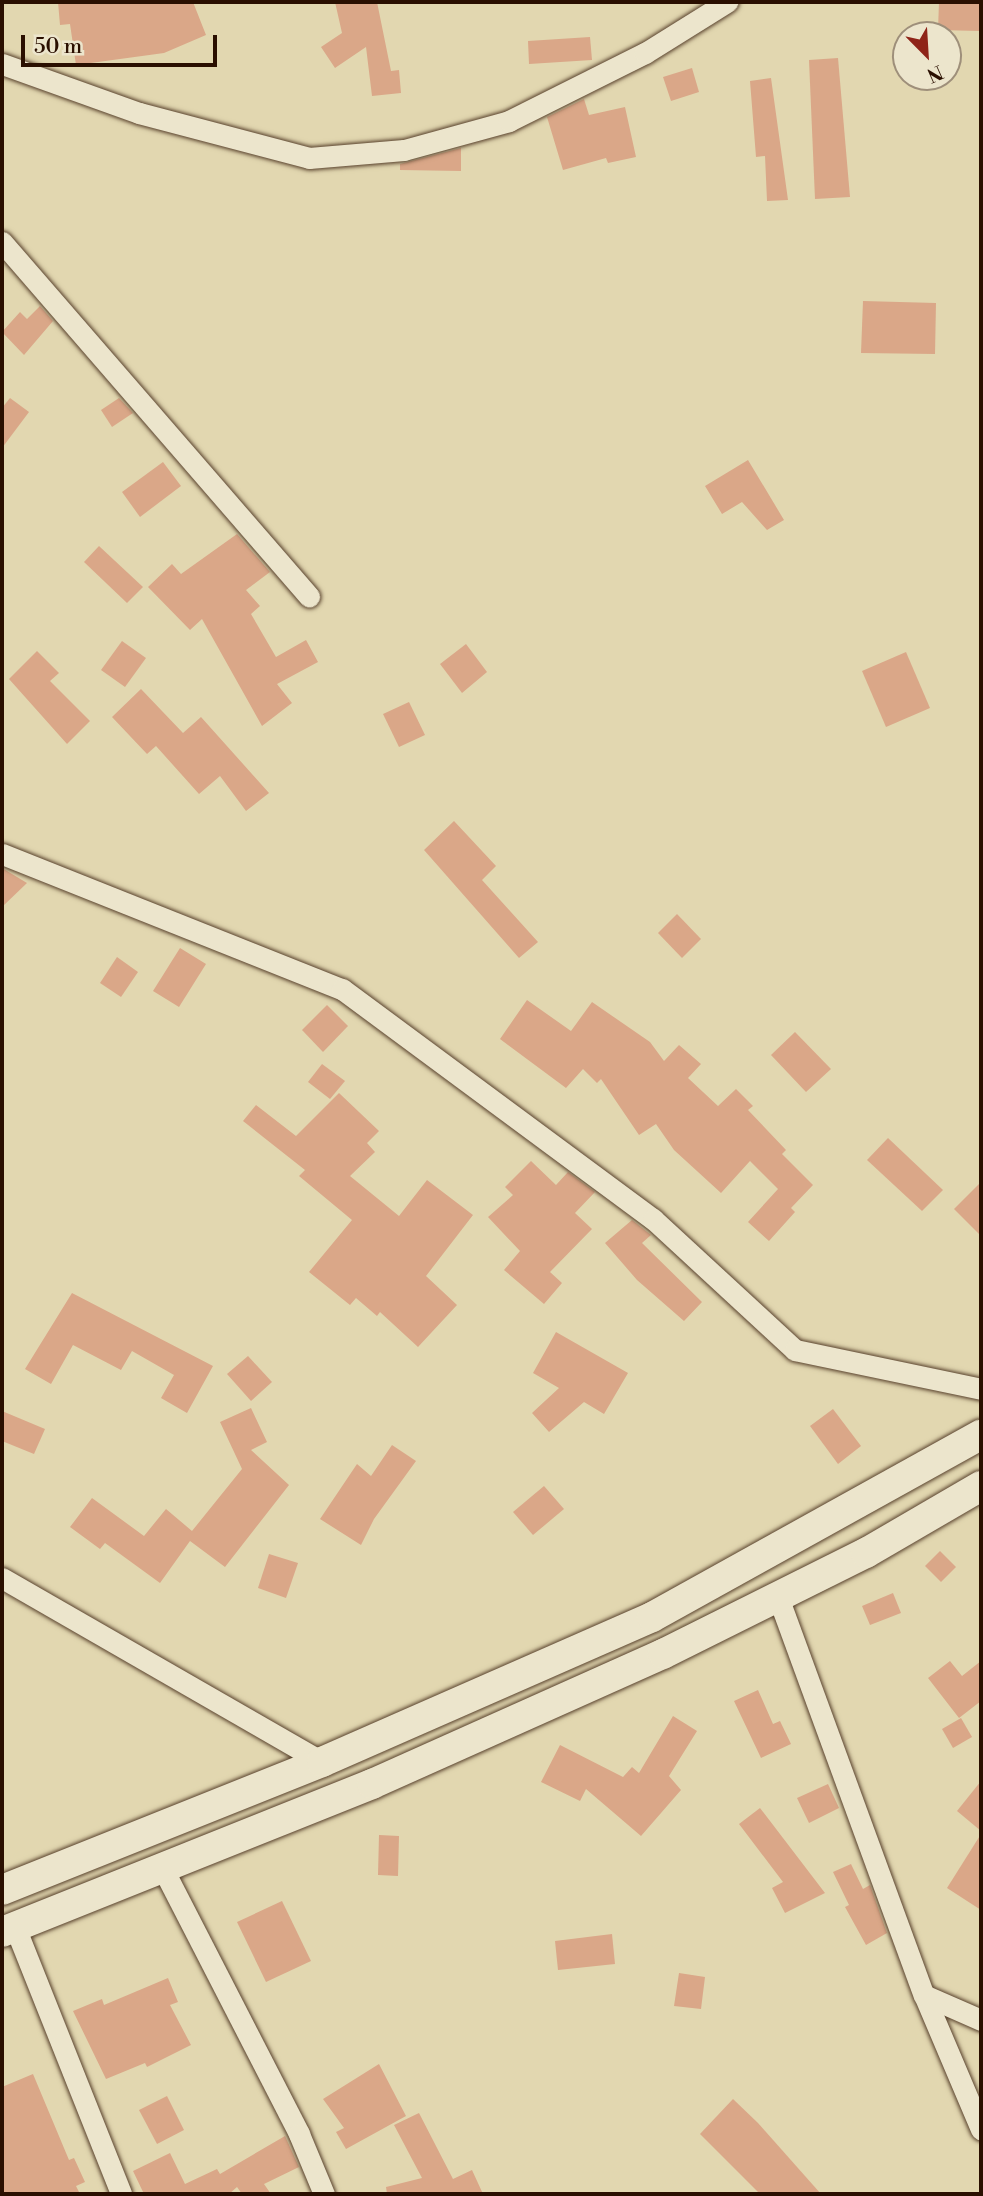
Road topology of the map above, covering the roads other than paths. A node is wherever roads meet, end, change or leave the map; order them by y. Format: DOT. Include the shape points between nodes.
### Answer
graph roads {
  1 [pos="727,2"];
  2 [pos="2,64"];
  3 [pos="2,242"];
  4 [pos="309,597"];
  5 [pos="2,854"];
  6 [pos="981,1389"];
  7 [pos="981,1436"];
  8 [pos="981,1486"];
  9 [pos="2,1578"];
  10 [pos="778,1597"];
  11 [pos="322,1762"];
  12 [pos="162,1867"];
  13 [pos="2,1890"];
  14 [pos="8,1930"];
  15 [pos="924,1995"];
  16 [pos="981,2020"];
  17 [pos="981,2129"];
  18 [pos="121,2194"];
  19 [pos="324,2194"];
  1 -- 2 [label="street" via="645,53 509,121 404,150 309,158 139,113"];
  3 -- 4 [label="street"];
  5 -- 6 [label="street" via="342,989 653,1219 795,1350"];
  7 -- 11 [label="main road" via="652,1617"];
  8 -- 10 [label="main road" via="866,1553"];
  9 -- 11 [label="street"];
  10 -- 12 [label="main road" via="663,1654 372,1784"];
  10 -- 15 [label="street"];
  11 -- 13 [label="main road"];
  12 -- 14 [label="main road"];
  12 -- 19 [label="street" via="299,2134"];
  14 -- 18 [label="street"];
  15 -- 16 [label="street"];
  15 -- 17 [label="street"];
}
